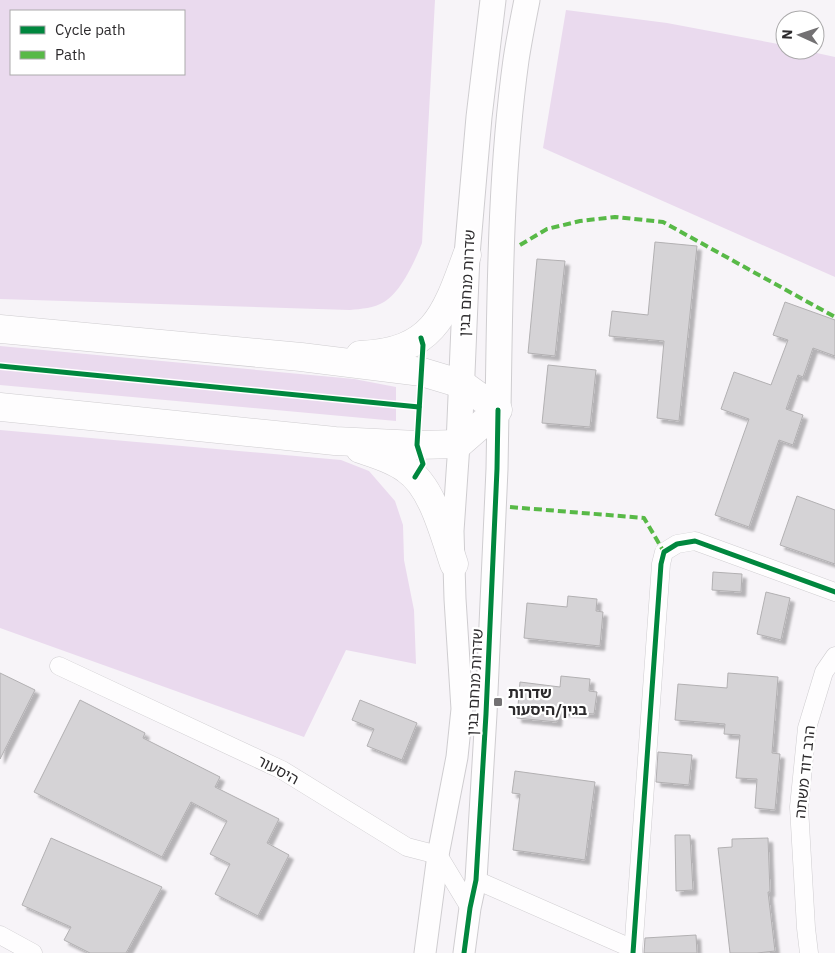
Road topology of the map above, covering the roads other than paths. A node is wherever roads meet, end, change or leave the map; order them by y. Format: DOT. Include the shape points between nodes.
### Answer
graph roads {
  1 [pos="526,8"];
  2 [pos="491,12"];
  3 [pos="467,255"];
  4 [pos="0,329"];
  5 [pos="301,357"];
  6 [pos="462,384"];
  7 [pos="0,407"];
  8 [pos="498,410"];
  9 [pos="335,441"];
  10 [pos="459,444"];
  11 [pos="454,564"];
  12 [pos="835,592"];
  13 [pos="835,656"];
  14 [pos="59,666"];
  15 [pos="438,855"];
  16 [pos="476,880"];
  17 [pos="470,908"];
  18 [pos="0,935"];
  19 [pos="633,951"];
  20 [pos="33,953"];
  21 [pos="424,953"];
  22 [pos="464,953"];
  23 [pos="809,953"];
  1 -- 8 [label="main road, שדרות מנחם בגין" via="516,60 506,158"];
  2 -- 3 [label="main road, שדרות מנחם בגין"];
  3 -- 5 [label="highway" via="448,304 434,326 421,338 401,349 376,355"];
  3 -- 6 [label="main road, שדרות מנחם בגין"];
  4 -- 5 [label="highway"];
  5 -- 6 [label="highway" via="422,372"];
  6 -- 8 [label="highway"];
  6 -- 10 [label="main road, שדרות מנחם בגין"];
  7 -- 9 [label="highway"];
  8 -- 10 [label="highway"];
  8 -- 16 [label="street, שדרות מנחם בגין"];
  9 -- 10 [label="highway"];
  9 -- 11 [label="highway" via="388,459 415,477 438,516"];
  10 -- 11 [label="street, שדרות מנחם בגין" via="454,502"];
  11 -- 15 [label="street, שדרות מנחם בגין" via="462,709 457,757"];
  12 -- 19 [label="street" via="695,541 677,544 664,552"];
  13 -- 23 [label="street, הרב דוד משתה" via="824,672 807,728 799,807"];
  14 -- 15 [label="street, היסעור" via="282,770 407,847"];
  15 -- 17 [label="street"];
  15 -- 21 [label="street, שדרות מנחם בגין"];
  16 -- 17 [label="street, שדרות מנחם בגין"];
  16 -- 19 [label="street"];
  17 -- 22 [label="street, שדרות מנחם בגין"];
  18 -- 20 [label="street"];
}
